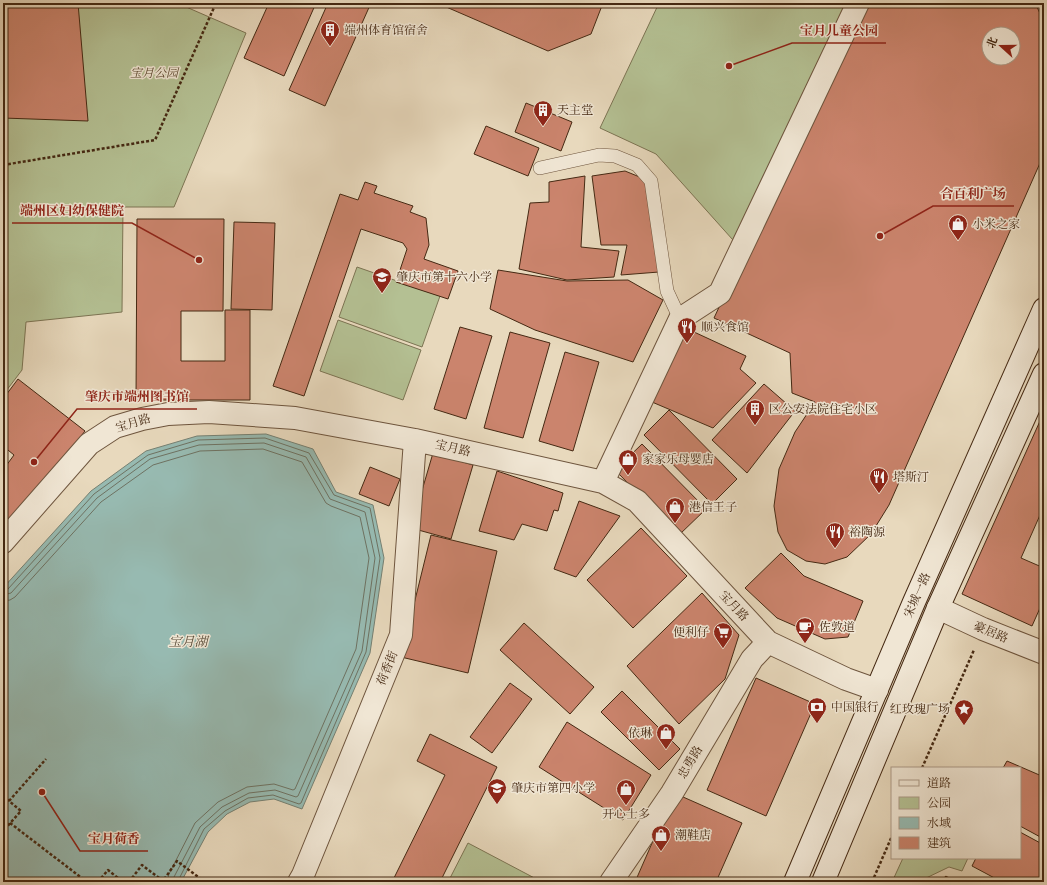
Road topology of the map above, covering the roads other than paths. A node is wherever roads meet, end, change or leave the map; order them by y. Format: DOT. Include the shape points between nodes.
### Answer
graph roads {
  1 [pos="858,3"];
  2 [pos="540,168"];
  3 [pos="1044,310"];
  4 [pos="680,319"];
  5 [pos="1044,374"];
  6 [pos="415,440"];
  7 [pos="603,482"];
  8 [pos="3,542"];
  9 [pos="938,608"];
  10 [pos="768,642"];
  11 [pos="1044,653"];
  12 [pos="877,690"];
  13 [pos="299,882"];
  14 [pos="611,882"];
  15 [pos="795,882"];
  16 [pos="824,882"];
  1 -- 4 [label="street" via="720,293"];
  2 -- 4 [label="lane" via="599,155 615,156 637,165 642,170 652,181 667,291"];
  3 -- 12 [label="street, 宋城一路"];
  4 -- 7 [label="street"];
  5 -- 9 [label="street, 宋城一路"];
  6 -- 7 [label="street, 宝月路"];
  6 -- 8 [label="street, 宝月路" via="295,418 209,412 168,414 142,419 116,427 89,444"];
  6 -- 13 [label="street, 荷香街" via="400,635"];
  7 -- 10 [label="street, 宝月路" via="637,501"];
  9 -- 11 [label="street, 豪居路"];
  9 -- 16 [label="street, 宋城一路"];
  10 -- 12 [label="street, 宝月路" via="846,679"];
  10 -- 14 [label="street, 忠勇路" via="752,659 672,793"];
  12 -- 15 [label="street, 宋城一路"];
}
